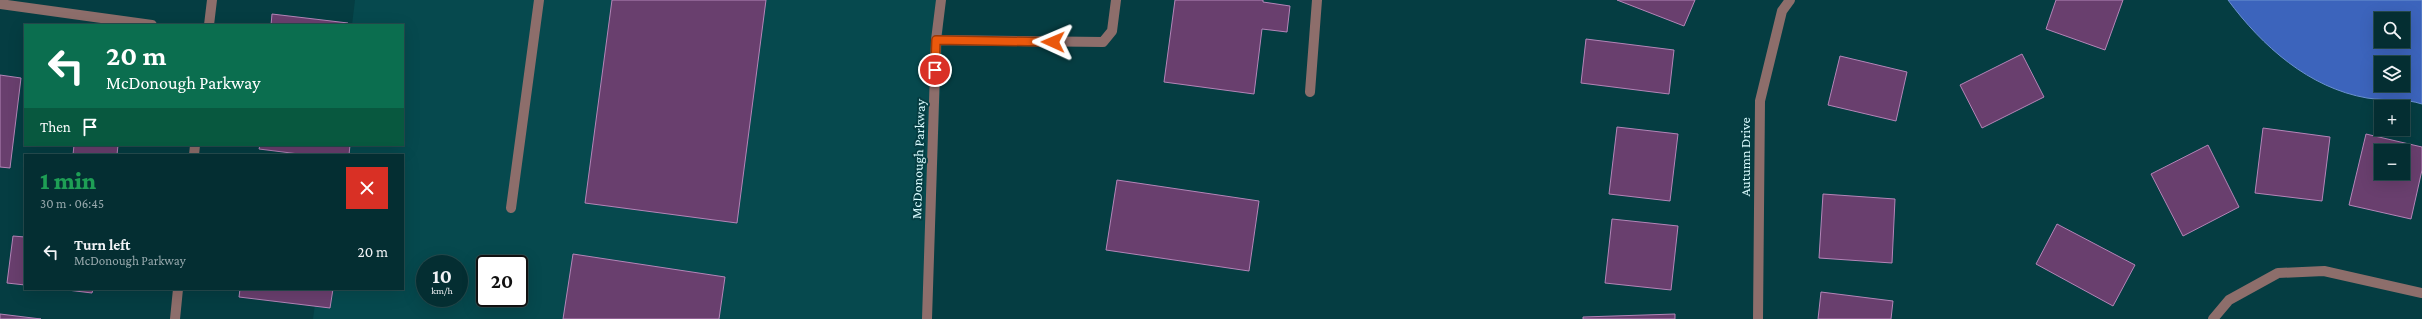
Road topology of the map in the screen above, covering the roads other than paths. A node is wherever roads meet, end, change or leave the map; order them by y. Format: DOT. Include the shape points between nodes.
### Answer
graph roads {
  1 [pos="212,0"];
  2 [pos="538,0"];
  3 [pos="940,0"];
  4 [pos="1116,0"];
  5 [pos="1317,0"];
  6 [pos="1790,0"];
  7 [pos="0,4"];
  8 [pos="145,24"];
  9 [pos="209,24"];
  10 [pos="936,40"];
  11 [pos="1310,92"];
  12 [pos="511,208"];
  13 [pos="178,290"];
  14 [pos="2422,293"];
  15 [pos="175,319"];
  16 [pos="927,319"];
  17 [pos="1758,319"];
  18 [pos="2213,319"];
  1 -- 9 [label="street"];
  2 -- 12 [label="street"];
  3 -- 10 [label="street, McDonough Parkway"];
  4 -- 10 [label="street" via="1112,31 1103,42"];
  5 -- 11 [label="street"];
  6 -- 17 [label="street, Autumn Drive" via="1782,11 1760,101"];
  7 -- 8 [label="street"];
  10 -- 16 [label="street, McDonough Parkway"];
  13 -- 15 [label="street"];
  14 -- 18 [label="street" via="2324,271 2278,273 2229,300"];
}
